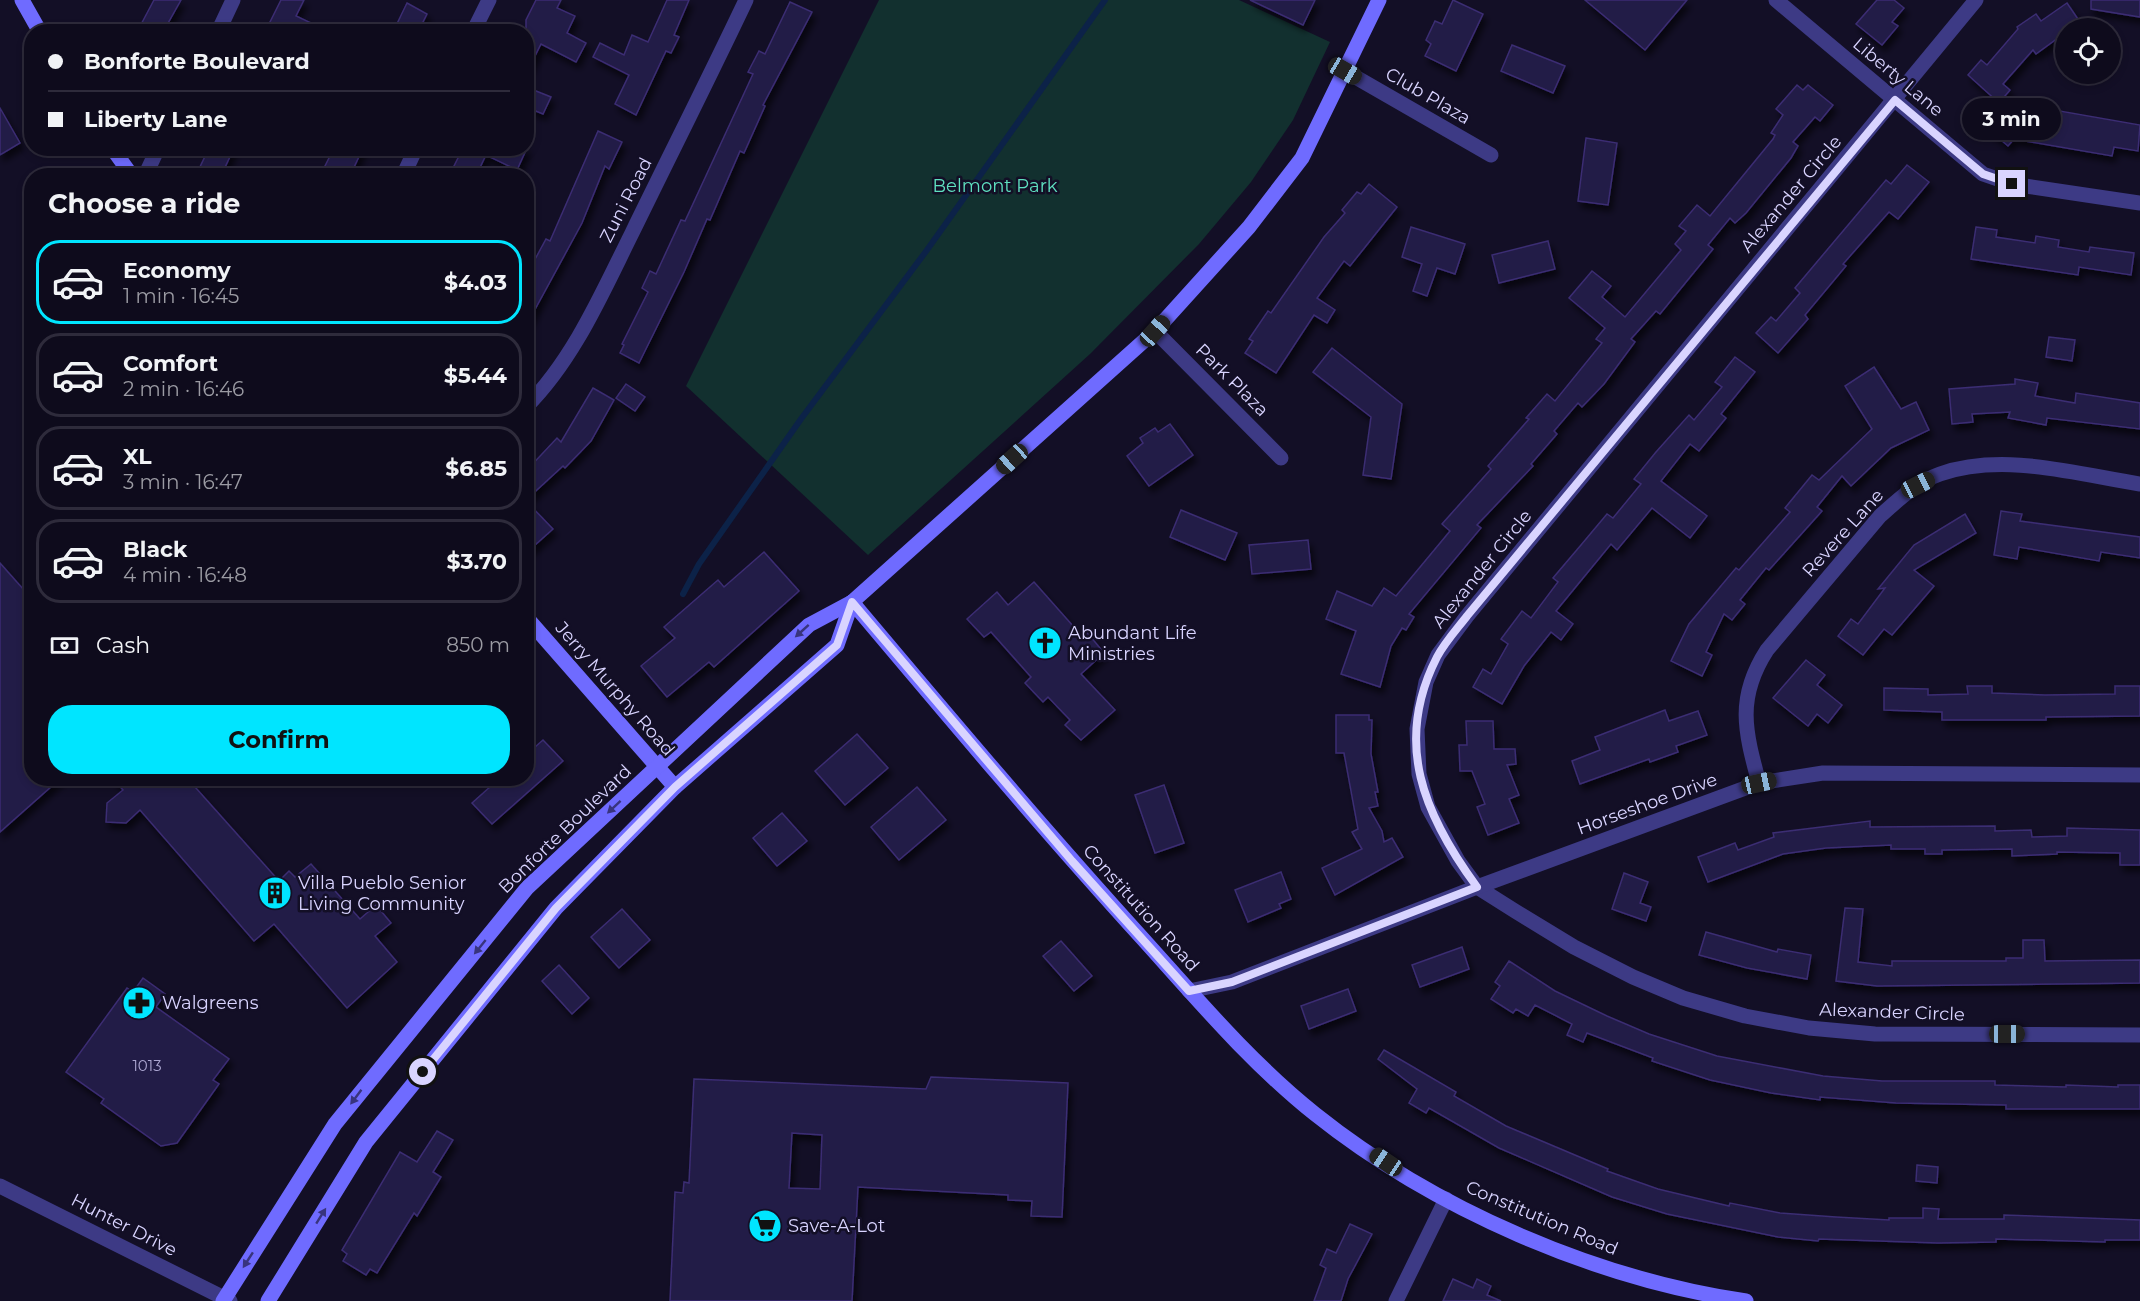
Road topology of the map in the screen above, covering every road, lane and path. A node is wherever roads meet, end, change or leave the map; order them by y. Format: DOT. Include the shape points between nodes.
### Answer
graph roads {
  1 [pos="22,0"];
  2 [pos="234,0"];
  3 [pos="489,0"];
  4 [pos="746,0"];
  5 [pos="1379,0"];
  6 [pos="1776,0"];
  7 [pos="1976,0"];
  8 [pos="36,24"];
  9 [pos="222,24"];
  10 [pos="477,24"];
  11 [pos="1345,71"];
  12 [pos="1895,100"];
  13 [pos="1491,155"];
  14 [pos="2140,203"];
  15 [pos="1155,331"];
  16 [pos="534,399"];
  17 [pos="1281,458"];
  18 [pos="2140,484"];
  19 [pos="852,602"];
  20 [pos="534,625"];
  21 [pos="657,767"];
  22 [pos="2140,775"];
  23 [pos="1759,783"];
  24 [pos="675,787"];
  25 [pos="1477,887"];
  26 [pos="1189,991"];
  27 [pos="2140,1035"];
  28 [pos="0,1186"];
  29 [pos="1446,1199"];
  30 [pos="225,1300"];
  31 [pos="268,1301"];
  32 [pos="1396,1301"];
  33 [pos="1746,1301"];
  1 -- 8 [label="main road"];
  2 -- 9 [label="street"];
  3 -- 10 [label="street"];
  4 -- 16 [label="street, Zuni Road" via="603,290 575,342"];
  5 -- 11 [label="main road, Bonforte Boulevard"];
  6 -- 12 [label="street, Liberty Lane"];
  7 -- 12 [label="street, Alexander Circle"];
  11 -- 13 [label="street, Club Plaza"];
  11 -- 15 [label="main road, Bonforte Boulevard" via="1302,158 1250,227"];
  12 -- 14 [label="street, Liberty Lane" via="1994,179"];
  12 -- 25 [label="street, Alexander Circle" via="1438,655 1419,708 1419,774 1428,807"];
  15 -- 17 [label="street, Park Plaza"];
  15 -- 19 [label="main road, Bonforte Boulevard"];
  18 -- 23 [label="street, Revere Lane" via="2025,466 1989,465 1939,474 1897,501 1767,650 1753,672 1746,716"];
  19 -- 21 [label="main road, Bonforte Boulevard, one-way" via="809,625"];
  19 -- 24 [label="main road, Bonforte Boulevard" via="837,645"];
  19 -- 26 [label="main road, Constitution Road" via="1072,861"];
  20 -- 21 [label="main road, Jerry Murphy Road"];
  21 -- 24 [label="main road, Jerry Murphy Road"];
  21 -- 30 [label="main road, Bonforte Boulevard, one-way" via="527,888 370,1078 335,1124"];
  22 -- 23 [label="street, Horseshoe Drive" via="1823,773"];
  23 -- 25 [label="street, Horseshoe Drive"];
  31 -- 24 [label="main road, Bonforte Boulevard, one-way" via="366,1142 395,1105 556,908"];
  25 -- 26 [label="street, Horseshoe Drive" via="1232,982"];
  25 -- 27 [label="street, Alexander Circle" via="1574,947 1633,977 1683,998 1745,1016 1809,1028 1875,1034"];
  26 -- 29 [label="main road, Constitution Road" via="1260,1066 1316,1115"];
  28 -- 30 [label="street, Hunter Drive"];
  29 -- 32 [label="street"];
  29 -- 33 [label="main road, Constitution Road" via="1507,1229 1612,1269"];
}
